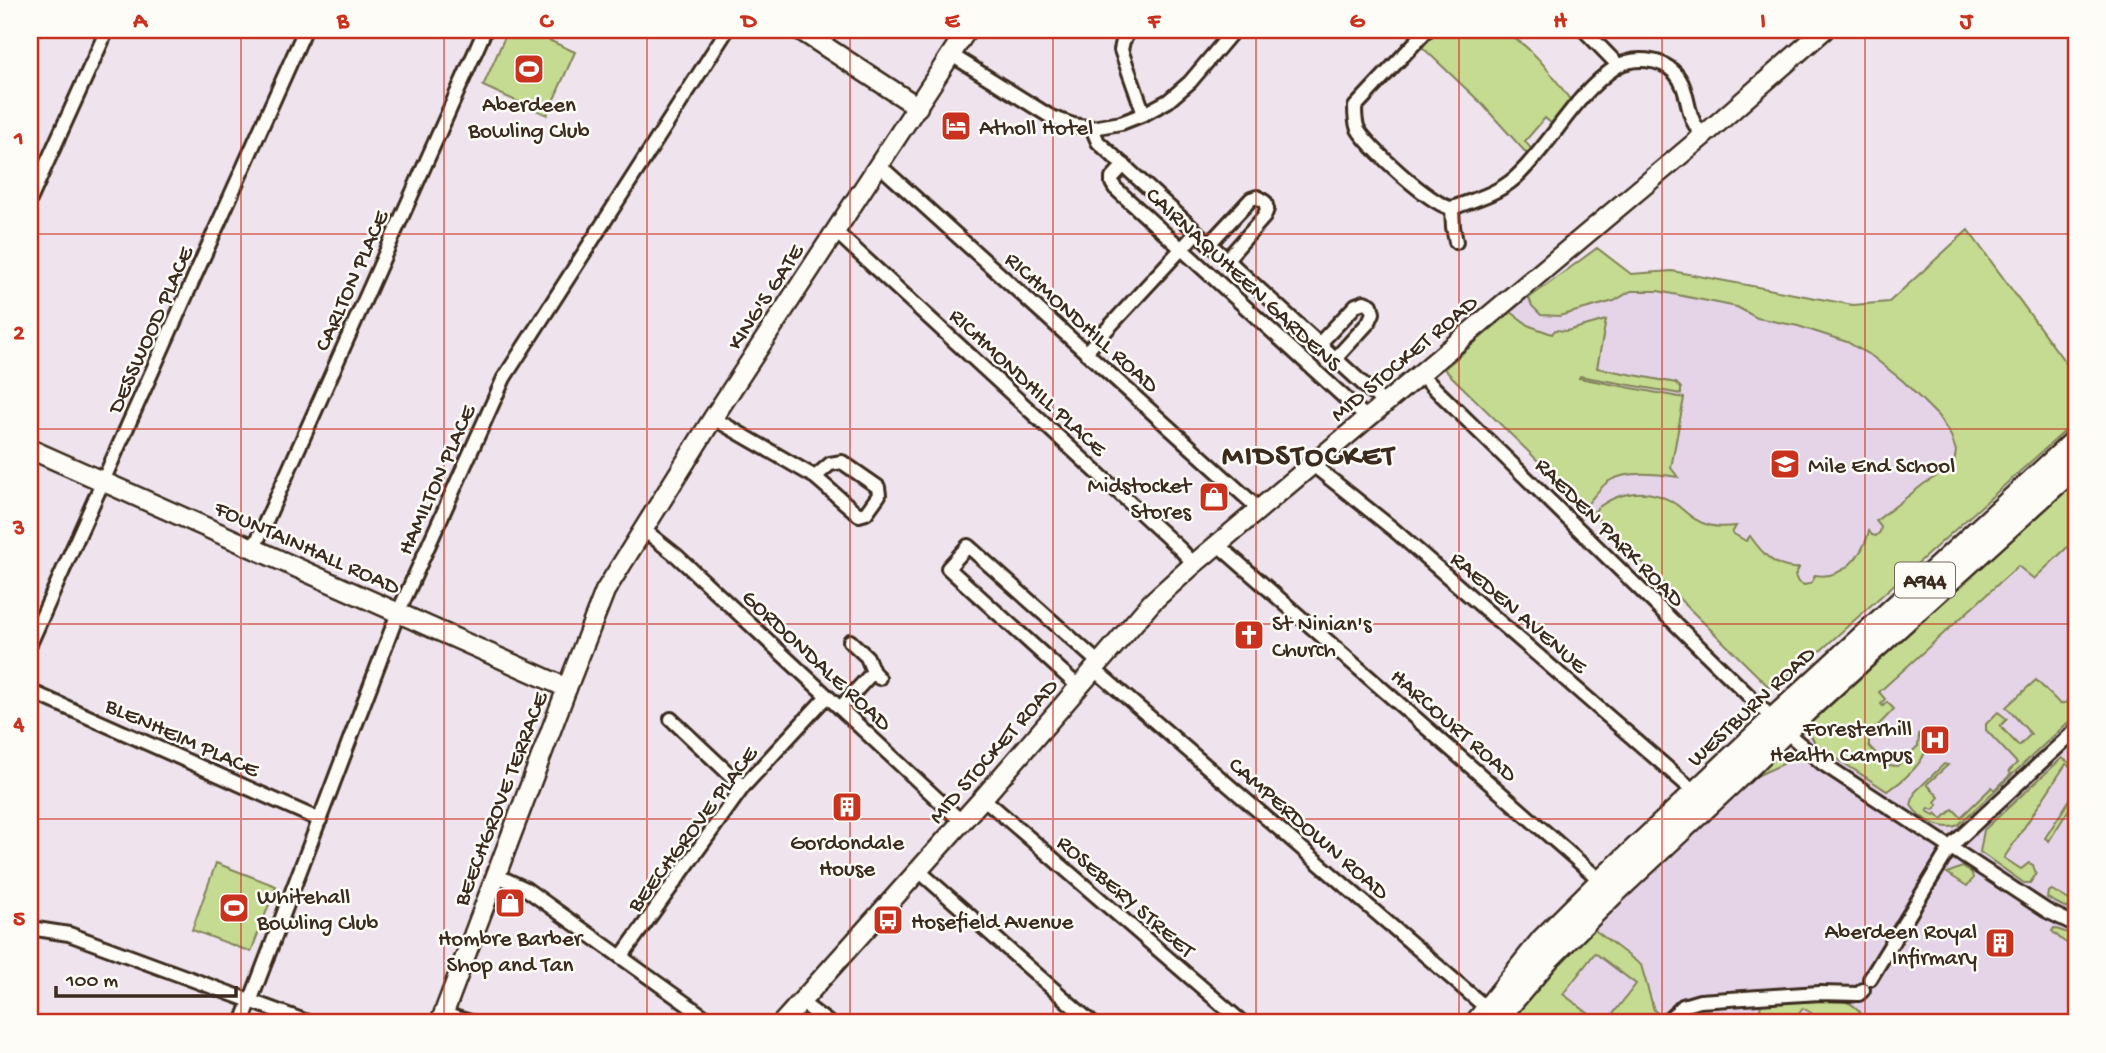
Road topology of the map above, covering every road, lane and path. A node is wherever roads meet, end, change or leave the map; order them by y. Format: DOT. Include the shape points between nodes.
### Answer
graph roads {
  1 [pos="107,30"];
  2 [pos="305,30"];
  3 [pos="485,30"];
  4 [pos="727,30"];
  5 [pos="800,30"];
  6 [pos="967,30"];
  7 [pos="1130,30"];
  8 [pos="1234,30"];
  9 [pos="1427,30"];
  10 [pos="1584,30"];
  11 [pos="1822,30"];
  12 [pos="950,54"];
  13 [pos="1618,65"];
  14 [pos="918,107"];
  15 [pos="1144,114"];
  16 [pos="1092,128"];
  17 [pos="1703,136"];
  18 [pos="879,165"];
  19 [pos="1124,165"];
  20 [pos="30,200"];
  21 [pos="1452,208"];
  22 [pos="835,231"];
  23 [pos="1197,232"];
  24 [pos="1456,242"];
  25 [pos="1209,244"];
  26 [pos="1181,248"];
  27 [pos="1227,260"];
  28 [pos="1320,343"];
  29 [pos="1086,352"];
  30 [pos="1336,358"];
  31 [pos="1420,374"];
  32 [pos="1385,404"];
  33 [pos="713,418"];
  34 [pos="1368,419"];
  35 [pos="2076,440"];
  36 [pos="30,449"];
  37 [pos="1313,465"];
  38 [pos="2076,466"];
  39 [pos="815,477"];
  40 [pos="103,481"];
  41 [pos="1259,509"];
  42 [pos="643,528"];
  43 [pos="1217,544"];
  44 [pos="254,548"];
  45 [pos="1194,564"];
  46 [pos="605,592"];
  47 [pos="398,613"];
  48 [pos="850,640"];
  49 [pos="30,645"];
  50 [pos="1097,666"];
  51 [pos="1079,687"];
  52 [pos="567,688"];
  53 [pos="30,691"];
  54 [pos="827,696"];
  55 [pos="840,708"];
  56 [pos="671,719"];
  57 [pos="1779,725"];
  58 [pos="2076,730"];
  59 [pos="743,787"];
  60 [pos="1696,793"];
  61 [pos="983,798"];
  62 [pos="320,820"];
  63 [pos="962,822"];
  64 [pos="1951,846"];
  65 [pos="919,871"];
  66 [pos="496,875"];
  67 [pos="1601,881"];
  68 [pos="2074,925"];
  69 [pos="30,928"];
  70 [pos="621,957"];
  71 [pos="1870,979"];
  72 [pos="1863,990"];
  73 [pos="251,1000"];
  74 [pos="801,1002"];
  75 [pos="1489,1018"];
  76 [pos="442,1019"];
  77 [pos="242,1023"];
  78 [pos="310,1023"];
  79 [pos="474,1023"];
  80 [pos="713,1023"];
  81 [pos="782,1023"];
  82 [pos="829,1023"];
  83 [pos="1092,1023"];
  84 [pos="1243,1023"];
  85 [pos="1665,1023"];
  1 -- 20 [label="street"];
  2 -- 40 [label="street, DESSWOOD PLACE"];
  3 -- 44 [label="street, CARLTON PLACE"];
  4 -- 47 [label="street, HAMILTON PLACE" via="504,378"];
  5 -- 14 [label="street"];
  6 -- 12 [label="street, KING'S GATE"];
  7 -- 15 [label="street" via="1121,50"];
  8 -- 15 [label="street" via="1190,82"];
  9 -- 21 [label="street" via="1355,107 1356,127 1427,197"];
  10 -- 13 [label="street"];
  11 -- 17 [label="street, MID STOCKET ROAD"];
  12 -- 14 [label="street, KING'S GATE"];
  12 -- 16 [label="street" via="1051,117"];
  13 -- 17 [label="street" via="1657,61 1676,74"];
  13 -- 21 [label="street" via="1592,86 1512,180 1489,195"];
  14 -- 18 [label="street, KING'S GATE"];
  15 -- 16 [label="street"];
  16 -- 19 [label="street, CAIRNAQUHEEN GARDENS" via="1098,142"];
  17 -- 31 [label="street, MID STOCKET ROAD"];
  18 -- 22 [label="street, KING'S GATE"];
  18 -- 29 [label="street, RICHMONDHILL ROAD"];
  19 -- 23 [label="street, CAIRNAQUHEEN GARDENS"];
  19 -- 26 [label="street, CAIRNAQUHEEN GARDENS" via="1112,178 1115,188"];
  21 -- 24 [label="street"];
  22 -- 33 [label="street, KING'S GATE"];
  22 -- 45 [label="street, RICHMONDHILL PLACE"];
  23 -- 25 [label="street, CAIRNAQUHEEN GARDENS"];
  23 -- 26 [label="street"];
  25 -- 27 [label="street, CAIRNAQUHEEN GARDENS"];
  25 -- 27 [label="street, CAIRNAQUHEEN GARDENS" via="1251,199 1265,202 1264,217"];
  26 -- 29 [label="street"];
  26 -- 34 [label="street, CAIRNAQUHEEN GARDENS"];
  27 -- 28 [label="street, CAIRNAQUHEEN GARDENS"];
  28 -- 30 [label="street, CAIRNAQUHEEN GARDENS"];
  28 -- 30 [label="street, CAIRNAQUHEEN GARDENS" via="1356,305 1371,305 1369,322"];
  29 -- 41 [label="street, RICHMONDHILL ROAD"];
  30 -- 32 [label="street, CAIRNAQUHEEN GARDENS"];
  31 -- 32 [label="street, MID STOCKET ROAD"];
  31 -- 57 [label="street, RAEDEN PARK ROAD"];
  32 -- 34 [label="street, MID STOCKET ROAD"];
  33 -- 39 [label="street"];
  33 -- 42 [label="street, KING'S GATE"];
  34 -- 37 [label="street, MID STOCKET ROAD"];
  35 -- 57 [label="main road, WESTBURN ROAD / A944"];
  36 -- 40 [label="street, FOUNTAINHALL ROAD"];
  37 -- 41 [label="street, MID STOCKET ROAD"];
  37 -- 60 [label="street, RAEDEN AVENUE"];
  38 -- 57 [label="main road, WESTBURN ROAD / A944"];
  39 -- 39 [label="street" via="859,515 880,495 878,487 842,461 830,464"];
  40 -- 44 [label="street, FOUNTAINHALL ROAD"];
  40 -- 49 [label="street, DESSWOOD PLACE"];
  41 -- 43 [label="street, MID STOCKET ROAD"];
  42 -- 46 [label="street, KING'S GATE"];
  42 -- 54 [label="street, GORDONDALE ROAD"];
  43 -- 45 [label="street, MID STOCKET ROAD"];
  43 -- 67 [label="street, HARCOURT ROAD"];
  44 -- 47 [label="street, FOUNTAINHALL ROAD"];
  45 -- 50 [label="street, MID STOCKET ROAD" via="1152,602"];
  46 -- 52 [label="street, BEECHGROVE TERRACE"];
  47 -- 52 [label="street, FOUNTAINHALL ROAD"];
  47 -- 62 [label="street, HAMILTON PLACE"];
  48 -- 55 [label="street" via="867,657 876,675"];
  50 -- 51 [label="street, MID STOCKET ROAD"];
  50 -- 51 [label="street, CAMPERDOWN ROAD" via="968,546 948,568"];
  50 -- 75 [label="street, CAMPERDOWN ROAD"];
  51 -- 61 [label="street, MID STOCKET ROAD"];
  52 -- 66 [label="street, BEECHGROVE TERRACE"];
  53 -- 62 [label="street, BLENHEIM PLACE"];
  54 -- 55 [label="street, GORDONDALE ROAD"];
  54 -- 59 [label="street, BEECHGROVE PLACE"];
  55 -- 63 [label="street, GORDONDALE ROAD"];
  56 -- 59 [label="street"];
  57 -- 60 [label="main road, WESTBURN ROAD / A944"];
  57 -- 64 [label="street, RAEDEN PARK ROAD" via="1822,763"];
  57 -- 75 [label="main road, WESTBURN ROAD / A944"];
  58 -- 64 [label="street"];
  59 -- 70 [label="street, BEECHGROVE PLACE"];
  60 -- 67 [label="main road, WESTBURN ROAD / A944"];
  61 -- 63 [label="street, MID STOCKET ROAD"];
  61 -- 84 [label="street, ROSEBERY STREET"];
  62 -- 73 [label="street, HAMILTON PLACE"];
  63 -- 65 [label="street, MID STOCKET ROAD"];
  64 -- 68 [label="street, RAEDEN PARK ROAD"];
  64 -- 71 [label="street"];
  65 -- 74 [label="street, MID STOCKET ROAD"];
  65 -- 83 [label="street"];
  66 -- 70 [label="street" via="526,889"];
  66 -- 76 [label="street, BEECHGROVE TERRACE"];
  67 -- 75 [label="main road, WESTBURN ROAD / A944" via="1542,940"];
  69 -- 73 [label="street" via="69,934"];
  70 -- 80 [label="street"];
  72 -- 85 [label="street" via="1859,994 1700,1001 1683,1006"];
  73 -- 77 [label="street, HAMILTON PLACE"];
  73 -- 78 [label="street"];
  74 -- 81 [label="street, MID STOCKET ROAD"];
  74 -- 82 [label="street"];
  76 -- 79 [label="street"];
}
